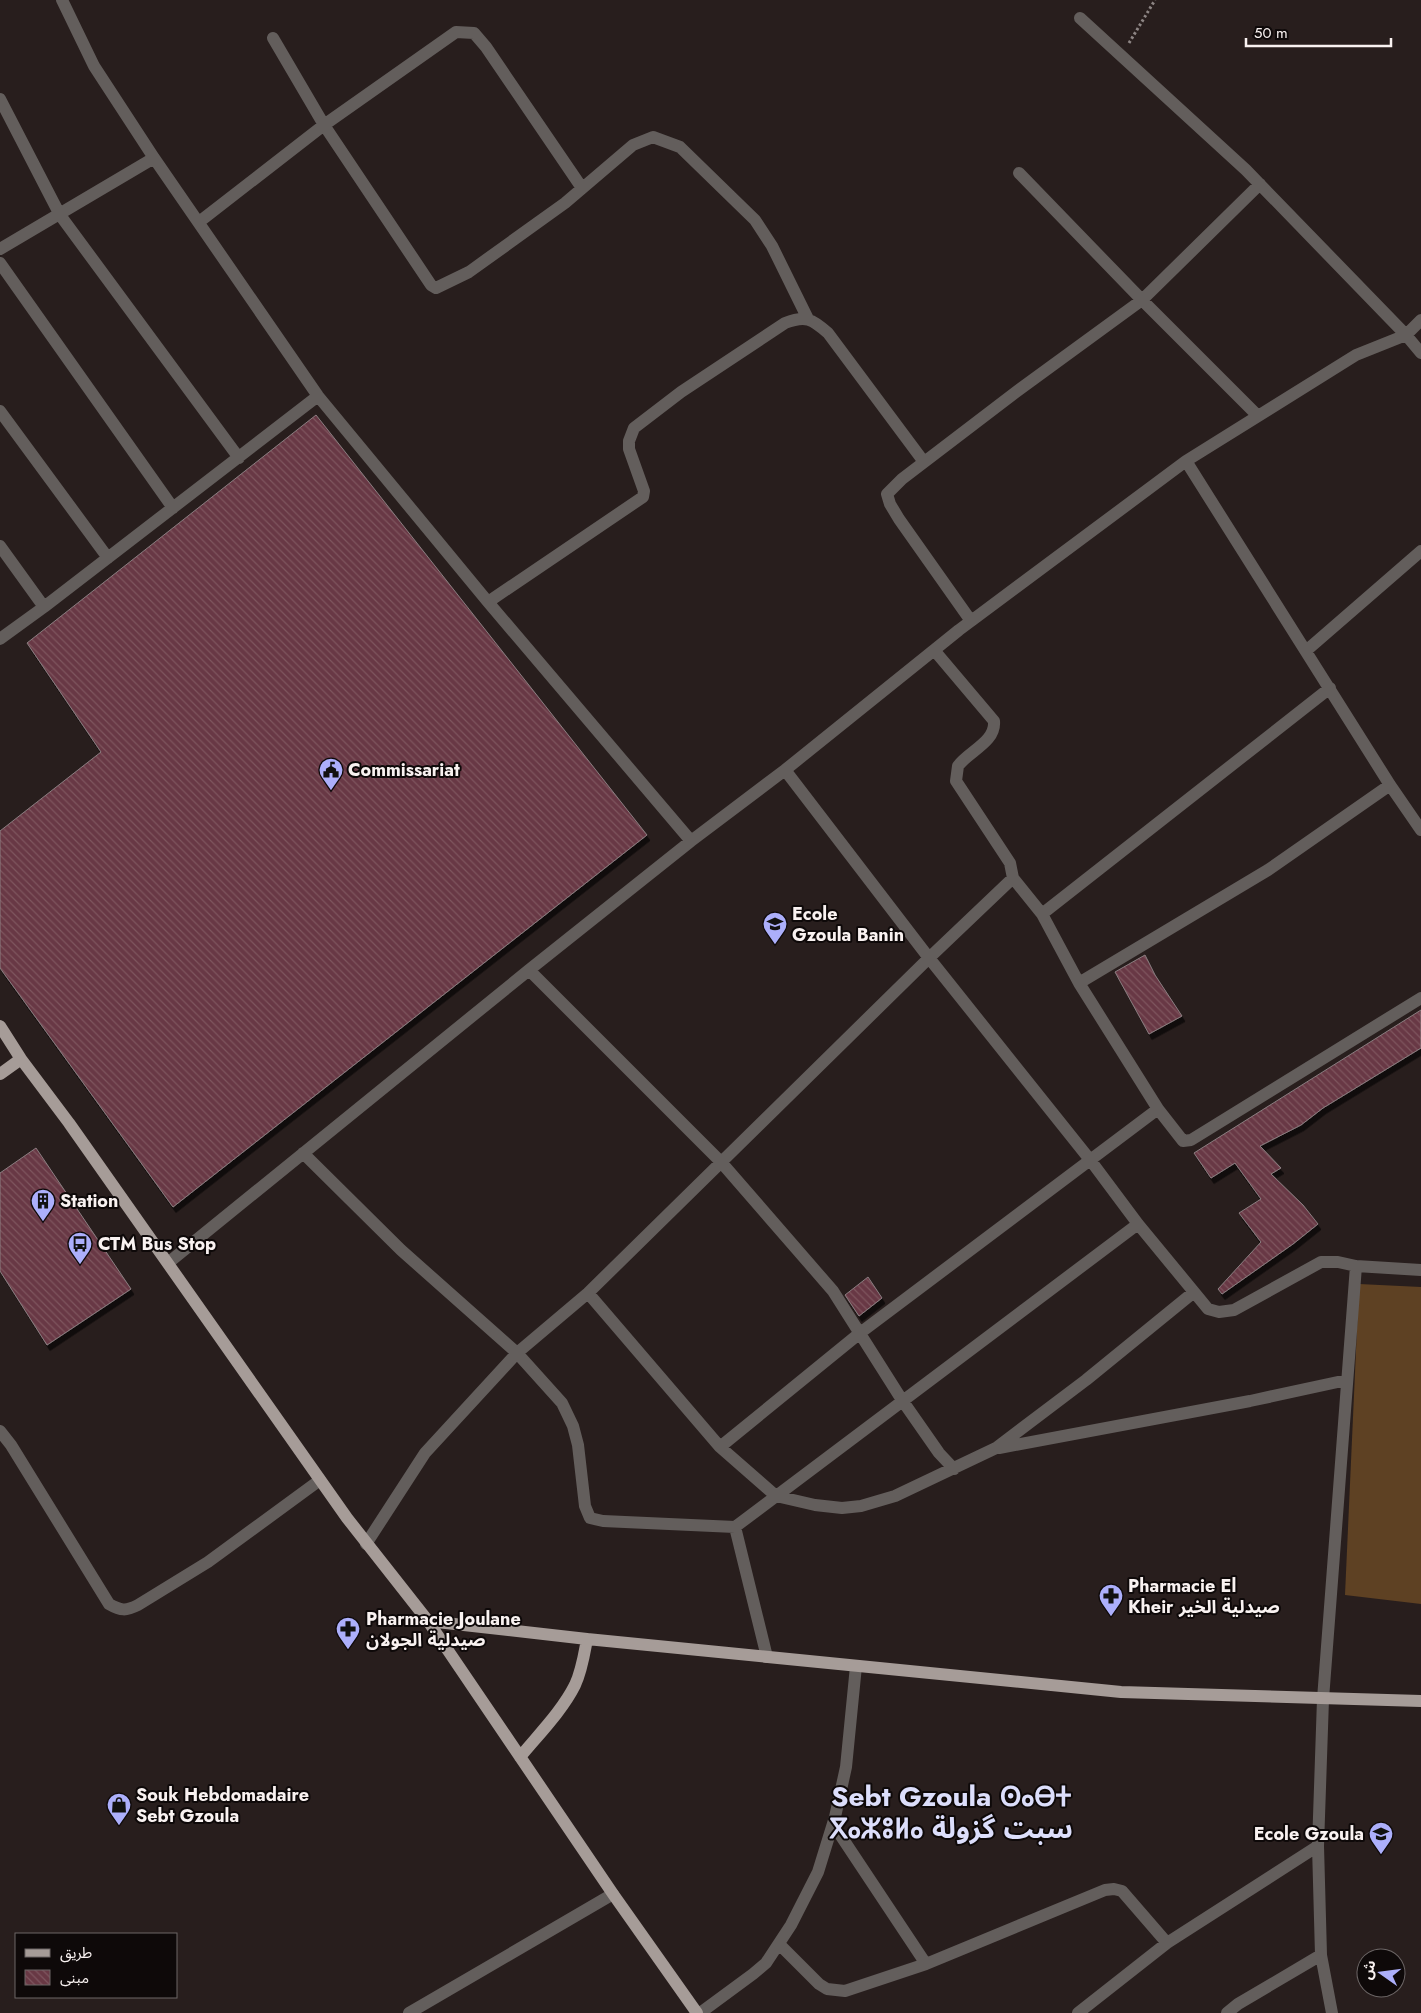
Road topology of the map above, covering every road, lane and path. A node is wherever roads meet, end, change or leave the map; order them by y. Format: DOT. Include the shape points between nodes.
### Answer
graph roads {
  1 [pos="62,0"];
  2 [pos="1155,0"];
  3 [pos="1080,18"];
  4 [pos="273,38"];
  5 [pos="1121,56"];
  6 [pos="0,99"];
  7 [pos="324,125"];
  8 [pos="154,158"];
  9 [pos="1019,173"];
  10 [pos="1260,184"];
  11 [pos="582,188"];
  12 [pos="60,215"];
  13 [pos="199,222"];
  14 [pos="0,249"];
  15 [pos="0,263"];
  16 [pos="1142,300"];
  17 [pos="808,320"];
  18 [pos="1421,320"];
  19 [pos="1406,335"];
  20 [pos="1421,354"];
  21 [pos="318,396"];
  22 [pos="0,411"];
  23 [pos="1258,416"];
  24 [pos="238,458"];
  25 [pos="1186,460"];
  26 [pos="924,462"];
  27 [pos="173,508"];
  28 [pos="0,546"];
  29 [pos="1421,550"];
  30 [pos="108,558"];
  31 [pos="488,602"];
  32 [pos="44,607"];
  33 [pos="971,622"];
  34 [pos="0,639"];
  35 [pos="934,650"];
  36 [pos="1307,650"];
  37 [pos="1330,688"];
  38 [pos="785,770"];
  39 [pos="1390,785"];
  40 [pos="1421,830"];
  41 [pos="691,841"];
  42 [pos="1013,878"];
  43 [pos="1042,914"];
  44 [pos="928,958"];
  45 [pos="529,970"];
  46 [pos="1079,984"];
  47 [pos="1421,998"];
  48 [pos="0,1026"];
  49 [pos="21,1059"];
  50 [pos="0,1074"];
  51 [pos="1158,1108"];
  52 [pos="303,1153"];
  53 [pos="1091,1161"];
  54 [pos="721,1162"];
  55 [pos="1138,1224"];
  56 [pos="168,1264"];
  57 [pos="1356,1266"];
  58 [pos="1421,1270"];
  59 [pos="1194,1292"];
  60 [pos="588,1293"];
  61 [pos="860,1333"];
  62 [pos="517,1353"];
  63 [pos="1347,1380"];
  64 [pos="902,1400"];
  65 [pos="0,1431"];
  66 [pos="720,1447"];
  67 [pos="996,1448"];
  68 [pos="954,1469"];
  69 [pos="320,1480"];
  70 [pos="776,1496"];
  71 [pos="735,1527"];
  72 [pos="366,1544"];
  73 [pos="428,1621"];
  74 [pos="586,1639"];
  75 [pos="767,1657"];
  76 [pos="856,1666"];
  77 [pos="1323,1699"];
  78 [pos="1421,1701"];
  79 [pos="520,1757"];
  80 [pos="833,1824"];
  81 [pos="1318,1846"];
  82 [pos="613,1894"];
  83 [pos="1167,1943"];
  84 [pos="779,1944"];
  85 [pos="1321,1955"];
  86 [pos="926,1964"];
  87 [pos="1239,2009"];
  88 [pos="409,2013"];
  89 [pos="698,2013"];
  90 [pos="1078,2013"];
  91 [pos="1226,2013"];
  92 [pos="1332,2013"];
  1 -- 8 [label="street" via="94,66"];
  2 -- 5 [label="path"];
  3 -- 5 [label="street"];
  4 -- 7 [label="street"];
  5 -- 10 [label="street"];
  6 -- 12 [label="street"];
  7 -- 11 [label="street" via="456,32 474,34"];
  7 -- 11 [label="street" via="436,288 469,272"];
  7 -- 13 [label="street"];
  8 -- 12 [label="street"];
  8 -- 13 [label="street"];
  9 -- 16 [label="street"];
  10 -- 16 [label="street"];
  10 -- 19 [label="street"];
  11 -- 17 [label="street" via="633,145 653,137 680,147 755,220 772,246"];
  12 -- 14 [label="street"];
  12 -- 24 [label="street"];
  13 -- 21 [label="street"];
  15 -- 27 [label="street"];
  16 -- 23 [label="street"];
  16 -- 26 [label="street"];
  17 -- 26 [label="street" via="816,322 828,333"];
  17 -- 31 [label="street" via="796,319 785,323 681,392 634,428 629,449 644,491 643,497"];
  18 -- 19 [label="street"];
  19 -- 20 [label="street"];
  19 -- 23 [label="street" via="1356,356"];
  21 -- 24 [label="street"];
  21 -- 31 [label="street"];
  22 -- 30 [label="street"];
  23 -- 25 [label="street"];
  24 -- 27 [label="street"];
  25 -- 33 [label="street"];
  25 -- 36 [label="street"];
  26 -- 33 [label="street" via="889,490 887,497"];
  27 -- 30 [label="street"];
  28 -- 32 [label="street"];
  29 -- 36 [label="street"];
  30 -- 32 [label="street"];
  31 -- 41 [label="street"];
  32 -- 34 [label="street"];
  33 -- 35 [label="street"];
  35 -- 38 [label="street"];
  35 -- 42 [label="street" via="994,721 993,734 958,766 956,781 1010,863"];
  36 -- 37 [label="street"];
  37 -- 39 [label="street"];
  37 -- 43 [label="street"];
  38 -- 41 [label="street"];
  38 -- 44 [label="street"];
  39 -- 40 [label="street"];
  39 -- 46 [label="street" via="1268,870"];
  41 -- 45 [label="street"];
  42 -- 43 [label="street"];
  42 -- 44 [label="street"];
  43 -- 46 [label="street"];
  44 -- 53 [label="street"];
  44 -- 54 [label="street"];
  45 -- 52 [label="street"];
  45 -- 54 [label="street"];
  46 -- 51 [label="street"];
  47 -- 51 [label="street" via="1191,1140 1181,1139"];
  48 -- 49 [label="main road"];
  49 -- 50 [label="main road"];
  49 -- 56 [label="main road"];
  51 -- 53 [label="street"];
  52 -- 56 [label="street"];
  52 -- 62 [label="street" via="401,1250"];
  53 -- 55 [label="street"];
  53 -- 61 [label="street"];
  54 -- 60 [label="street"];
  54 -- 61 [label="street" via="833,1292"];
  55 -- 59 [label="street"];
  55 -- 64 [label="street"];
  56 -- 69 [label="main road"];
  57 -- 58 [label="street"];
  57 -- 59 [label="street" via="1321,1262 1234,1310 1219,1312 1208,1309"];
  57 -- 63 [label="street"];
  59 -- 67 [label="street"];
  60 -- 62 [label="street"];
  60 -- 66 [label="street"];
  61 -- 64 [label="street"];
  61 -- 66 [label="street"];
  62 -- 71 [label="street" via="562,1403 573,1426 585,1506 590,1518"];
  62 -- 72 [label="street" via="425,1453"];
  63 -- 67 [label="street"];
  63 -- 77 [label="street"];
  64 -- 68 [label="street" via="938,1453"];
  64 -- 70 [label="street"];
  65 -- 69 [label="street" via="109,1604 126,1611 208,1562"];
  66 -- 70 [label="street"];
  67 -- 68 [label="street"];
  68 -- 70 [label="street" via="895,1496 861,1506 829,1507"];
  69 -- 72 [label="main road"];
  70 -- 71 [label="street"];
  71 -- 75 [label="street"];
  72 -- 73 [label="main road"];
  73 -- 74 [label="main road"];
  73 -- 79 [label="main road"];
  74 -- 75 [label="main road"];
  74 -- 79 [label="main road" via="574,1685"];
  75 -- 76 [label="main road"];
  76 -- 77 [label="main road" via="1121,1692"];
  76 -- 80 [label="street" via="846,1767"];
  77 -- 78 [label="main road"];
  77 -- 81 [label="street"];
  79 -- 82 [label="main road"];
  80 -- 84 [label="street" via="818,1872"];
  80 -- 86 [label="street"];
  81 -- 83 [label="street"];
  81 -- 85 [label="street"];
  82 -- 88 [label="street"];
  82 -- 89 [label="main road"];
  83 -- 86 [label="street" via="1122,1891 1114,1889"];
  83 -- 90 [label="street"];
  84 -- 86 [label="street" via="819,1984 834,1990 845,1991"];
  84 -- 89 [label="street" via="766,1963"];
  85 -- 87 [label="street"];
  85 -- 92 [label="street"];
  87 -- 91 [label="street"];
}
